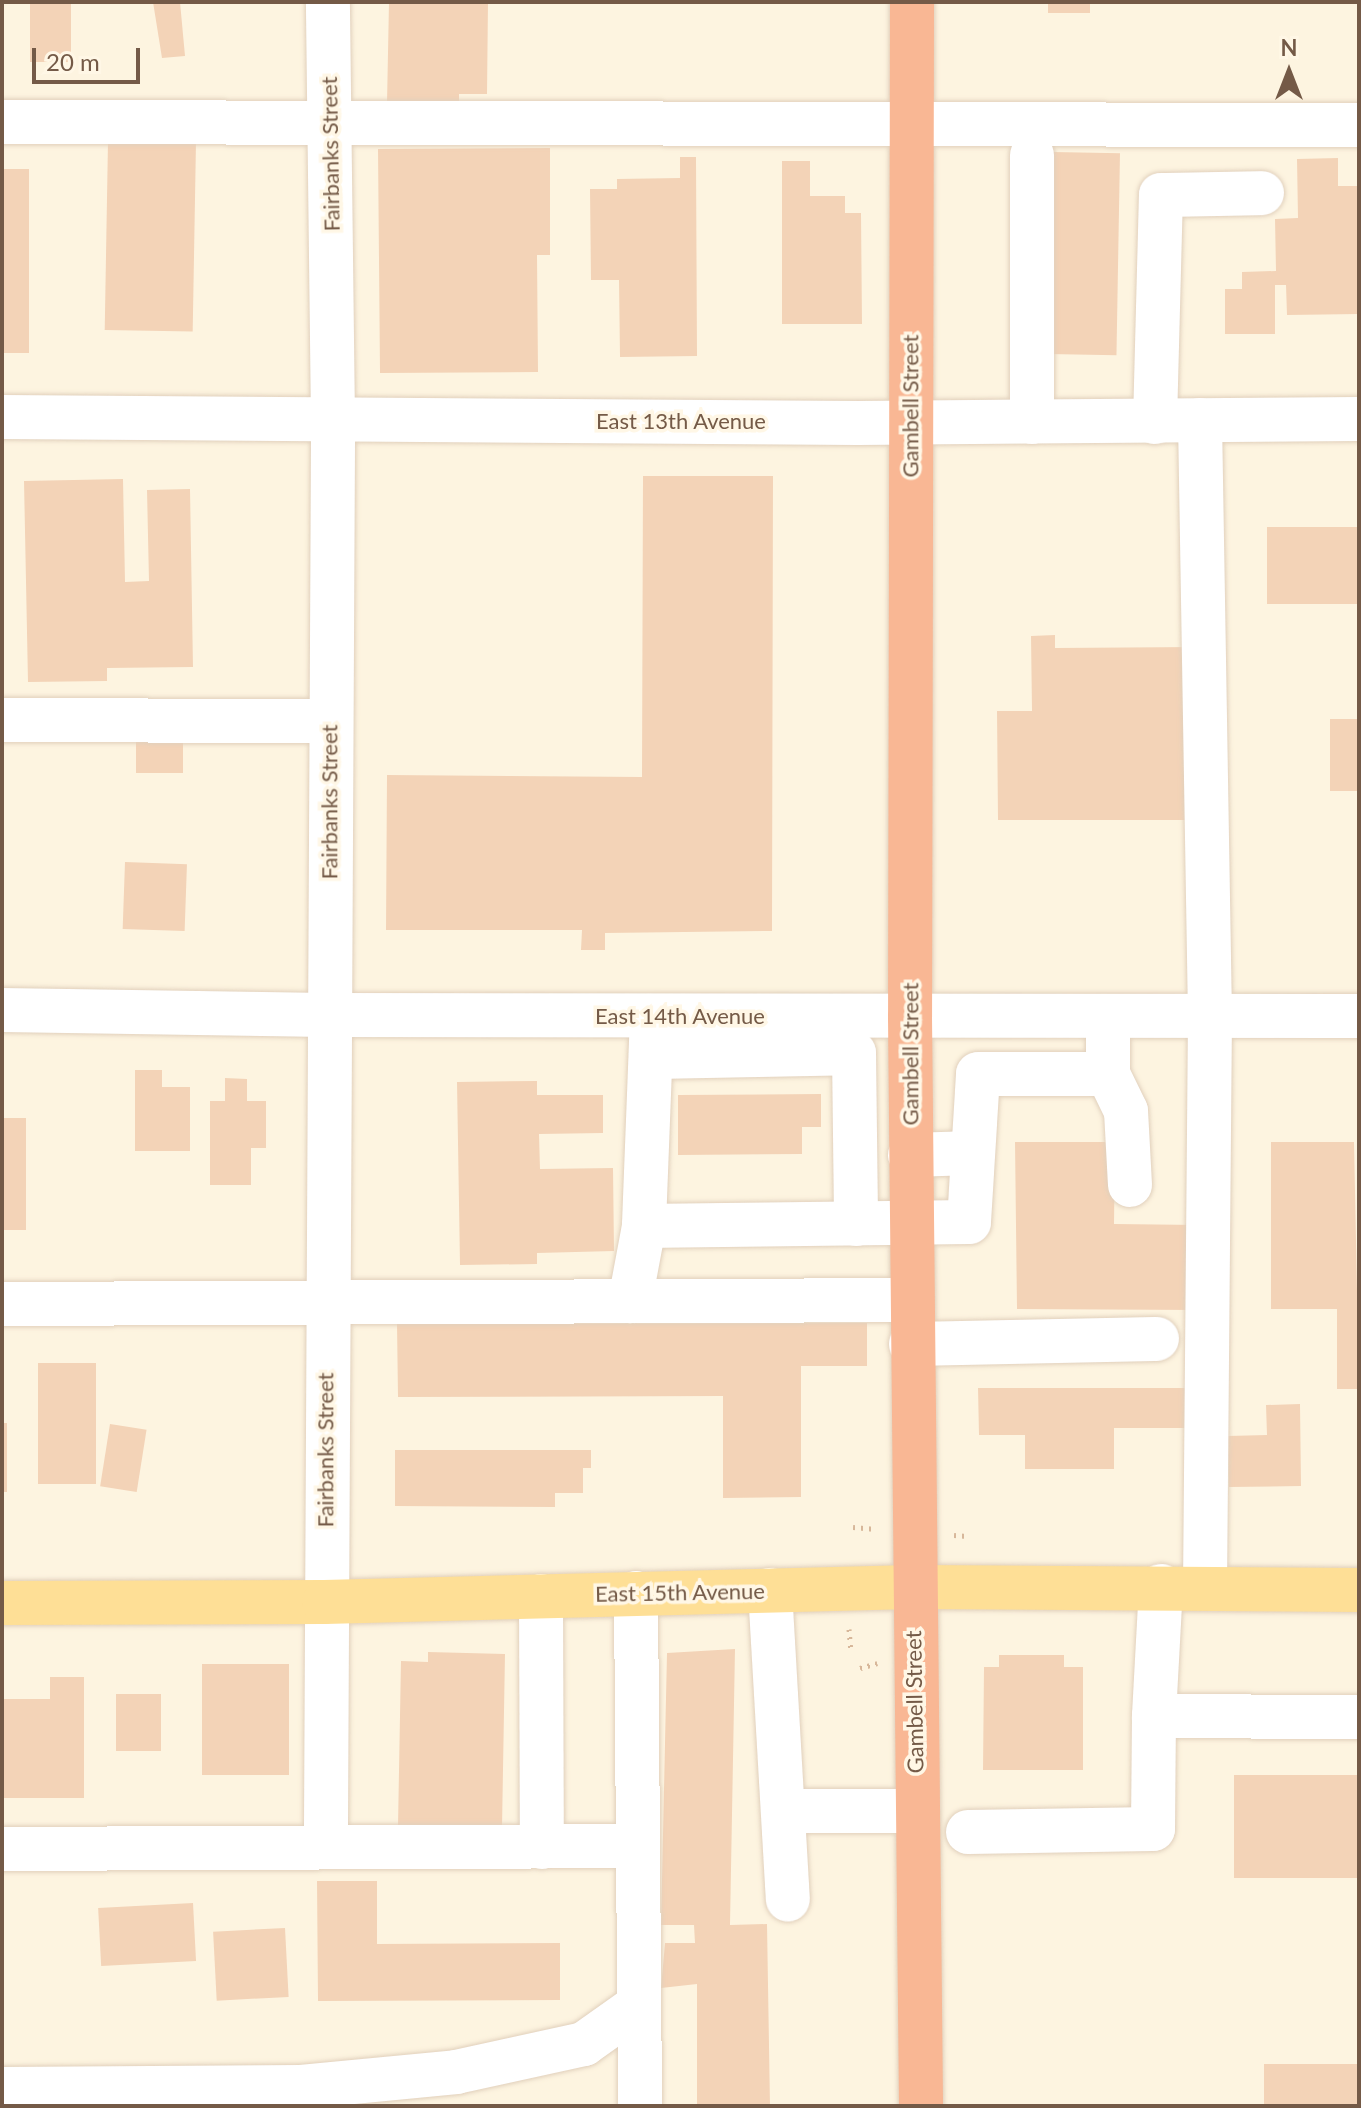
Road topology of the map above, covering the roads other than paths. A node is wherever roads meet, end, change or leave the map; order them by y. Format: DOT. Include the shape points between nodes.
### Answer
graph roads {
  1 [pos="328,2"];
  2 [pos="912,2"];
  3 [pos="2,122"];
  4 [pos="330,122"];
  5 [pos="912,124"];
  6 [pos="1359,125"];
  7 [pos="1032,155"];
  8 [pos="1262,193"];
  9 [pos="2,417"];
  10 [pos="1359,419"];
  11 [pos="333,420"];
  12 [pos="1200,420"];
  13 [pos="1032,422"];
  14 [pos="1155,422"];
  15 [pos="910,423"];
  16 [pos="2,720"];
  17 [pos="330,721"];
  18 [pos="2,1010"];
  19 [pos="327,1015"];
  20 [pos="1210,1016"];
  21 [pos="1359,1016"];
  22 [pos="910,1017"];
  23 [pos="1108,1017"];
  24 [pos="652,1036"];
  25 [pos="1108,1074"];
  26 [pos="973,1153"];
  27 [pos="910,1155"];
  28 [pos="1130,1185"];
  29 [pos="856,1224"];
  30 [pos="911,1224"];
  31 [pos="644,1226"];
  32 [pos="911,1300"];
  33 [pos="630,1301"];
  34 [pos="326,1303"];
  35 [pos="2,1304"];
  36 [pos="1157,1339"];
  37 [pos="911,1344"];
  38 [pos="1161,1586"];
  39 [pos="913,1587"];
  40 [pos="1205,1588"];
  41 [pos="770,1590"];
  42 [pos="1359,1590"];
  43 [pos="636,1593"];
  44 [pos="541,1596"];
  45 [pos="324,1602"];
  46 [pos="2,1603"];
  47 [pos="1154,1716"];
  48 [pos="1359,1717"];
  49 [pos="784,1811"];
  50 [pos="916,1811"];
  51 [pos="326,1826"];
  52 [pos="968,1832"];
  53 [pos="636,1846"];
  54 [pos="542,1847"];
  55 [pos="2,1849"];
  56 [pos="788,1899"];
  57 [pos="636,2007"];
  58 [pos="2,2089"];
  59 [pos="302,2097"];
  60 [pos="640,2106"];
  61 [pos="921,2106"];
  1 -- 4 [label="street, Fairbanks Street"];
  2 -- 5 [label="highway, Gambell Street"];
  3 -- 4 [label="street"];
  4 -- 5 [label="street"];
  4 -- 11 [label="street, Fairbanks Street"];
  5 -- 6 [label="street"];
  5 -- 15 [label="highway, Gambell Street"];
  7 -- 13 [label="street"];
  8 -- 14 [label="street" via="1161,195"];
  9 -- 11 [label="street, East 13th Avenue"];
  10 -- 12 [label="street, East 13th Avenue"];
  11 -- 15 [label="street, East 13th Avenue"];
  11 -- 17 [label="street, Fairbanks Street"];
  12 -- 14 [label="street, East 13th Avenue"];
  12 -- 20 [label="street"];
  13 -- 14 [label="street, East 13th Avenue"];
  13 -- 15 [label="street, East 13th Avenue"];
  15 -- 22 [label="highway, Gambell Street"];
  16 -- 17 [label="street"];
  17 -- 19 [label="street, Fairbanks Street"];
  18 -- 19 [label="street, East 14th Avenue"];
  19 -- 24 [label="street, East 14th Avenue"];
  19 -- 34 [label="street, Fairbanks Street"];
  20 -- 21 [label="street, East 14th Avenue"];
  20 -- 23 [label="street, East 14th Avenue"];
  20 -- 40 [label="street"];
  22 -- 23 [label="street, East 14th Avenue"];
  22 -- 24 [label="street, East 14th Avenue"];
  22 -- 27 [label="highway, Gambell Street"];
  23 -- 25 [label="street"];
  24 -- 29 [label="street" via="854,1053"];
  24 -- 31 [label="street"];
  25 -- 26 [label="street" via="978,1074"];
  25 -- 28 [label="street" via="1126,1111"];
  26 -- 27 [label="street"];
  26 -- 30 [label="street" via="969,1222"];
  27 -- 30 [label="highway, Gambell Street"];
  29 -- 30 [label="street"];
  29 -- 31 [label="street"];
  30 -- 32 [label="highway, Gambell Street"];
  31 -- 33 [label="street"];
  32 -- 33 [label="street"];
  32 -- 37 [label="highway, Gambell Street"];
  33 -- 34 [label="street"];
  34 -- 35 [label="street"];
  34 -- 45 [label="street, Fairbanks Street"];
  36 -- 37 [label="street"];
  37 -- 39 [label="highway, Gambell Street"];
  38 -- 39 [label="main road, East 15th Avenue"];
  38 -- 40 [label="main road, East 15th Avenue"];
  38 -- 47 [label="street"];
  39 -- 41 [label="main road, East 15th Avenue"];
  39 -- 50 [label="highway, Gambell Street"];
  40 -- 42 [label="main road, East 15th Avenue"];
  41 -- 43 [label="main road, East 15th Avenue"];
  41 -- 49 [label="street"];
  43 -- 44 [label="main road, East 15th Avenue"];
  43 -- 53 [label="street"];
  44 -- 45 [label="main road, East 15th Avenue"];
  44 -- 54 [label="street"];
  45 -- 46 [label="main road, East 15th Avenue"];
  45 -- 51 [label="street, Fairbanks Street"];
  47 -- 48 [label="street"];
  47 -- 52 [label="street" via="1153,1829"];
  49 -- 50 [label="street"];
  49 -- 56 [label="street"];
  50 -- 61 [label="highway, Gambell Street"];
  53 -- 54 [label="street"];
  53 -- 57 [label="street"];
  54 -- 55 [label="street"];
  57 -- 59 [label="street" via="584,2044"];
  57 -- 60 [label="street"];
  58 -- 59 [label="street"];
}
